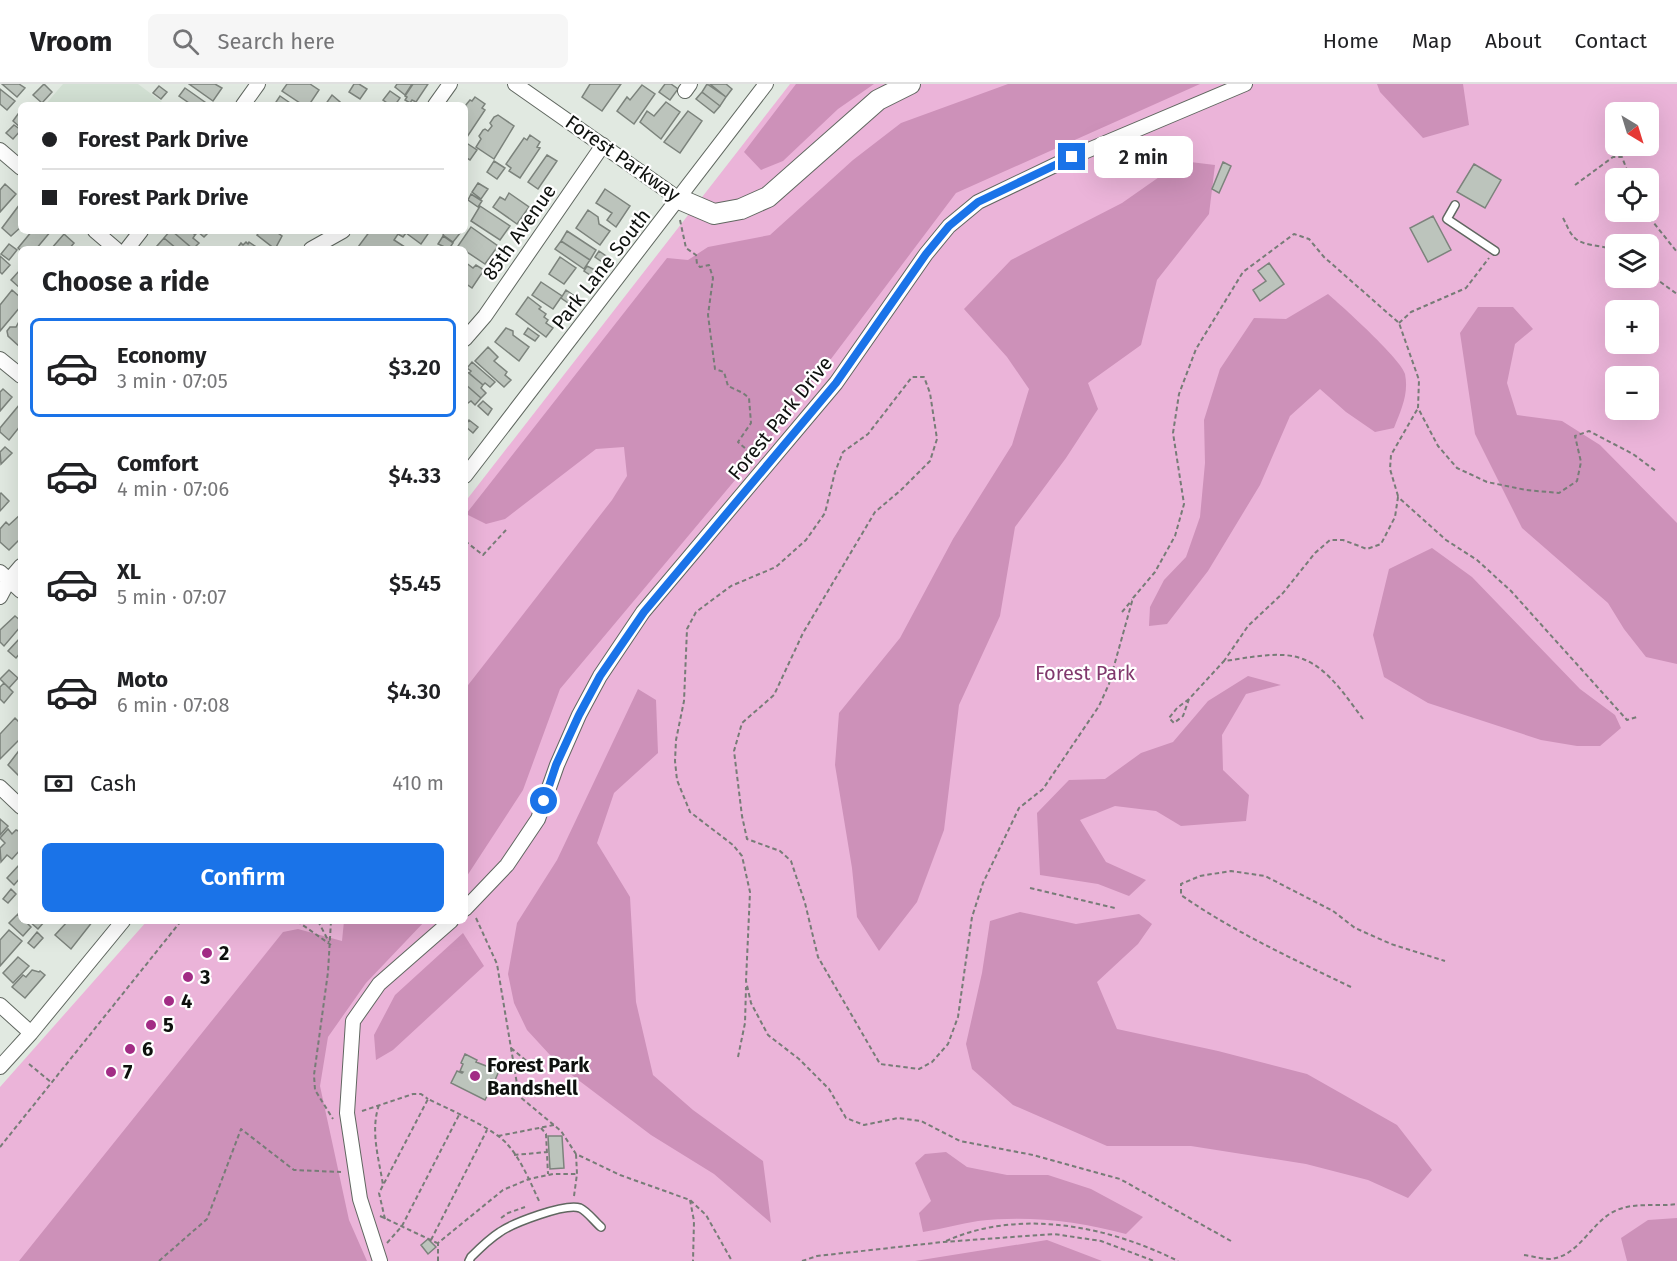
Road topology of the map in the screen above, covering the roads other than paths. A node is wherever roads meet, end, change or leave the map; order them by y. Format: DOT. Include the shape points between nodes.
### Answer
graph roads {
  1 [pos="258,84"];
  2 [pos="450,84"];
  3 [pos="515,84"];
  4 [pos="766,84"];
  5 [pos="910,84"];
  6 [pos="1245,84"];
  7 [pos="245,102"];
  8 [pos="437,102"];
  9 [pos="603,145"];
  10 [pos="0,150"];
  11 [pos="18,165"];
  12 [pos="679,199"];
  13 [pos="1455,205"];
  14 [pos="98,234"];
  15 [pos="138,234"];
  16 [pos="338,234"];
  17 [pos="112,246"];
  18 [pos="128,246"];
  19 [pos="316,246"];
  20 [pos="1495,251"];
  21 [pos="468,336"];
  22 [pos="0,359"];
  23 [pos="18,374"];
  24 [pos="468,472"];
  25 [pos="18,568"];
  26 [pos="4,576"];
  27 [pos="18,588"];
  28 [pos="0,597"];
  29 [pos="0,787"];
  30 [pos="18,804"];
  31 [pos="468,906"];
  32 [pos="121,924"];
  33 [pos="448,924"];
  34 [pos="0,1005"];
  35 [pos="31,1033"];
  36 [pos="0,1067"];
  37 [pos="602,1227"];
  38 [pos="380,1261"];
  39 [pos="469,1261"];
  1 -- 7 [label="street"];
  2 -- 8 [label="street"];
  3 -- 9 [label="street, Forest Parkway"];
  4 -- 12 [label="street, Park Lane South"];
  5 -- 12 [label="street, Forest Parkway" via="878,100 768,197 741,209 714,214"];
  6 -- 31 [label="street, Forest Park Drive" via="978,202 949,226 836,383 644,612 600,676 579,715 537,819 507,865"];
  9 -- 12 [label="street, Forest Parkway"];
  9 -- 21 [label="street, 85th Avenue"];
  10 -- 11 [label="street"];
  12 -- 24 [label="street, Park Lane South"];
  13 -- 20 [label="lane" via="1447,219"];
  14 -- 17 [label="street"];
  15 -- 18 [label="street"];
  16 -- 19 [label="street"];
  22 -- 23 [label="street"];
  25 -- 26 [label="street"];
  26 -- 27 [label="street"];
  26 -- 28 [label="street"];
  29 -- 30 [label="street"];
  32 -- 35 [label="street"];
  33 -- 38 [label="street" via="379,984 353,1021 347,1113 360,1199"];
  34 -- 35 [label="street"];
  35 -- 36 [label="street"];
  37 -- 39 [label="lane" via="581,1209 572,1208 515,1223 498,1233"];
}
